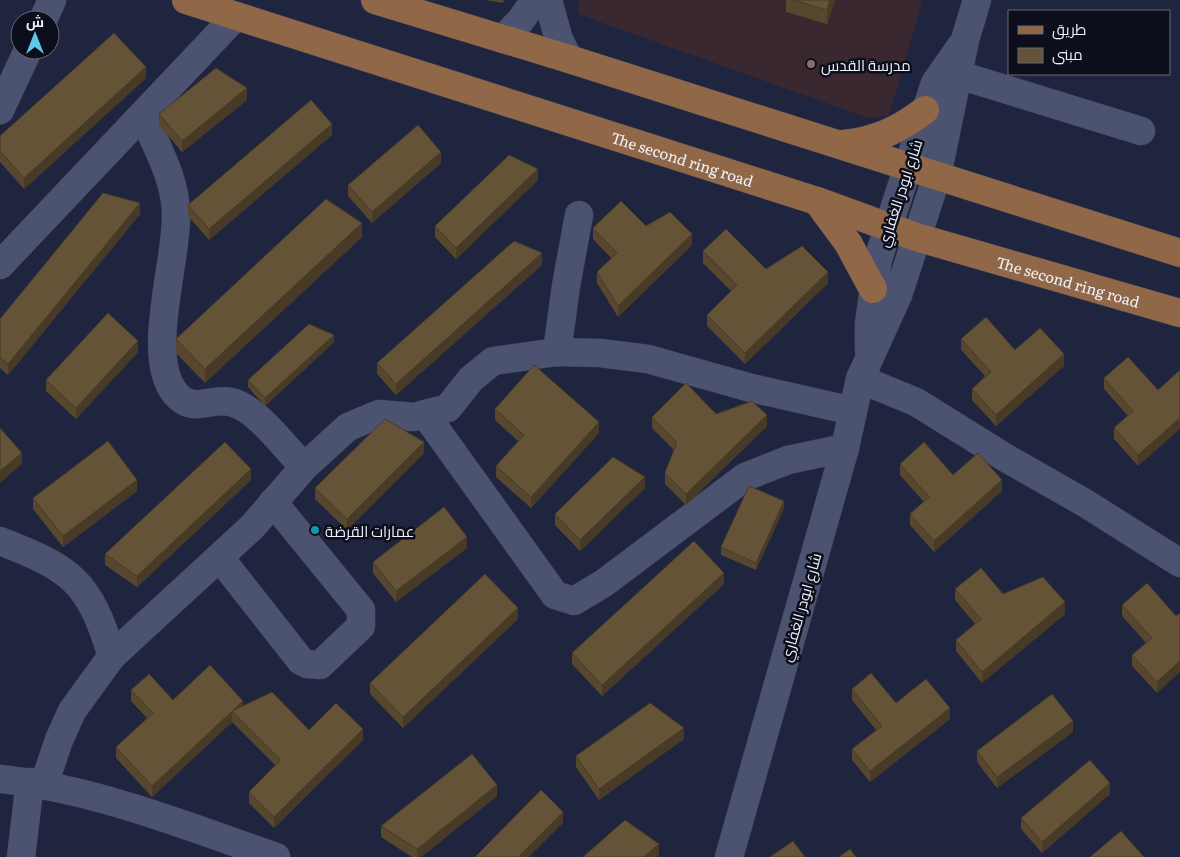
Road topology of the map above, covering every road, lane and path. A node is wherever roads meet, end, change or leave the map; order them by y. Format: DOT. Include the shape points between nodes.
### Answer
graph roads {
  1 [pos="186,0"];
  2 [pos="375,0"];
  3 [pos="535,0"];
  4 [pos="548,0"];
  5 [pos="977,0"];
  6 [pos="236,16"];
  7 [pos="503,39"];
  8 [pos="965,40"];
  9 [pos="570,59"];
  10 [pos="23,60"];
  11 [pos="959,74"];
  12 [pos="0,110"];
  13 [pos="925,110"];
  14 [pos="143,115"];
  15 [pos="1141,131"];
  16 [pos="838,145"];
  17 [pos="908,167"];
  18 [pos="937,176"];
  19 [pos="817,201"];
  20 [pos="579,215"];
  21 [pos="888,227"];
  22 [pos="916,237"];
  23 [pos="1180,253"];
  24 [pos="0,265"];
  25 [pos="873,289"];
  26 [pos="1180,314"];
  27 [pos="557,352"];
  28 [pos="865,368"];
  29 [pos="853,411"];
  30 [pos="425,414"];
  31 [pos="845,448"];
  32 [pos="304,467"];
  33 [pos="272,502"];
  34 [pos="0,542"];
  35 [pos="220,558"];
  36 [pos="1180,563"];
  37 [pos="112,656"];
  38 [pos="0,779"];
  39 [pos="37,783"];
  40 [pos="21,857"];
  41 [pos="274,857"];
  42 [pos="728,857"];
  1 -- 6 [label="main road, The second ring road"];
  2 -- 7 [label="main road"];
  3 -- 7 [label="street"];
  4 -- 9 [label="street" via="559,40"];
  5 -- 8 [label="street, شارع ابودر الغفاري"];
  6 -- 14 [label="street"];
  6 -- 19 [label="main road, The second ring road"];
  7 -- 9 [label="main road"];
  8 -- 11 [label="street, شارع ابودر الغفاري"];
  8 -- 13 [label="street, شارع ابودر الغفاري" via="935,83"];
  9 -- 16 [label="main road"];
  10 -- 12 [label="street"];
  11 -- 15 [label="street"];
  11 -- 18 [label="street, شارع ابودر الغفاري"];
  13 -- 16 [label="main road" via="884,136"];
  13 -- 17 [label="street, شارع ابودر الغفاري"];
  14 -- 24 [label="street"];
  14 -- 32 [label="street" via="164,160 176,213 162,342 162,362 167,380 186,403 200,406 217,401 243,407 259,419"];
  16 -- 17 [label="main road"];
  17 -- 18 [label="main road"];
  17 -- 21 [label="street, شارع ابودر الغفاري"];
  18 -- 22 [label="street, شارع ابودر الغفاري"];
  18 -- 23 [label="main road"];
  19 -- 21 [label="main road, The second ring road"];
  19 -- 25 [label="main road" via="848,243"];
  20 -- 27 [label="street"];
  21 -- 22 [label="main road, The second ring road"];
  21 -- 25 [label="street, شارع ابودر الغفاري"];
  22 -- 26 [label="main road, The second ring road"];
  22 -- 28 [label="street, شارع ابودر الغفاري" via="898,295"];
  25 -- 28 [label="street, شارع ابودر الغفاري"];
  27 -- 29 [label="street" via="648,359 751,388"];
  27 -- 30 [label="street" via="493,361 471,379 448,408"];
  28 -- 29 [label="street, شارع ابودر الغفاري"];
  28 -- 36 [label="street"];
  29 -- 31 [label="street, شارع ابودر الغفاري"];
  30 -- 31 [label="street" via="554,595 574,601 604,583 745,477 788,460"];
  30 -- 32 [label="street" via="414,417 379,414 348,427"];
  31 -- 42 [label="street, شارع ابودر الغفاري"];
  32 -- 33 [label="street"];
  33 -- 35 [label="street"];
  33 -- 35 [label="street" via="361,610 361,626 320,665 307,664 301,661"];
  34 -- 37 [label="street" via="53,563 75,582 90,598 101,620"];
  35 -- 37 [label="street"];
  37 -- 39 [label="street" via="72,710"];
  38 -- 39 [label="street"];
  39 -- 40 [label="street"];
  39 -- 41 [label="street" via="169,820"];
}
